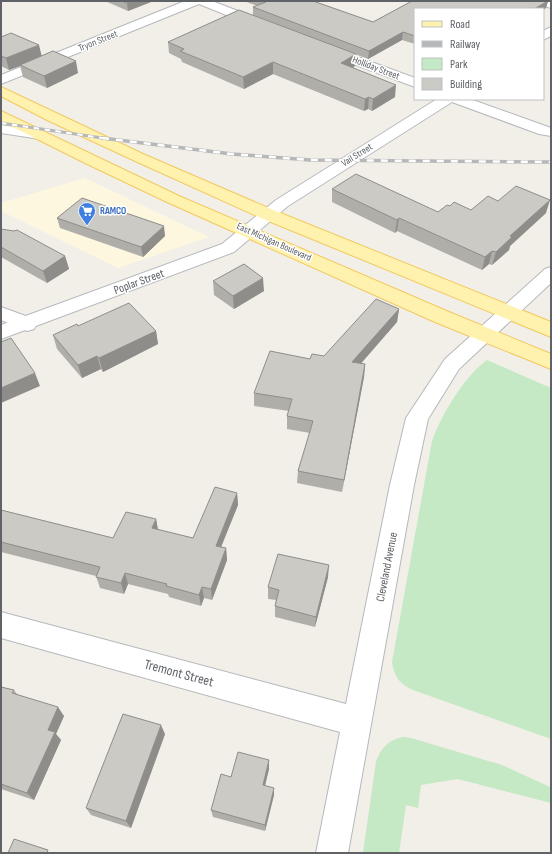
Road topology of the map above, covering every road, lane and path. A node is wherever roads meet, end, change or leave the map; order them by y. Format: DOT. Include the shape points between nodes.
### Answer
graph roads {
  1 [pos="195,1"];
  2 [pos="202,1"];
  3 [pos="539,1"];
  4 [pos="551,5"];
  5 [pos="275,29"];
  6 [pos="319,46"];
  7 [pos="1,80"];
  8 [pos="414,83"];
  9 [pos="1,91"];
  10 [pos="445,100"];
  11 [pos="460,100"];
  12 [pos="1,115"];
  13 [pos="1,129"];
  14 [pos="551,132"];
  15 [pos="40,135"];
  16 [pos="268,214"];
  17 [pos="249,231"];
  18 [pos="551,273"];
  19 [pos="1,313"];
  20 [pos="508,314"];
  21 [pos="27,324"];
  22 [pos="551,330"];
  23 [pos="1,332"];
  24 [pos="484,335"];
  25 [pos="551,362"];
  26 [pos="1,625"];
  27 [pos="358,722"];
  28 [pos="332,853"];
  1 -- 7 [label="street, Tryon Street"];
  2 -- 5 [label="street"];
  3 -- 4 [label="street"];
  6 -- 8 [label="street, Holliday Street"];
  9 -- 16 [label="main road, East Michigan Boulevard" via="138,158"];
  10 -- 16 [label="street, Vail Street"];
  11 -- 14 [label="street"];
  12 -- 15 [label="main road, East Michigan Boulevard"];
  13 -- 15 [label="street"];
  15 -- 17 [label="main road, East Michigan Boulevard"];
  16 -- 17 [label="street, Poplar Street"];
  16 -- 20 [label="main road, East Michigan Boulevard"];
  17 -- 21 [label="street, Poplar Street" via="228,248"];
  17 -- 24 [label="main road, East Michigan Boulevard"];
  18 -- 20 [label="street, Cleveland Avenue"];
  19 -- 21 [label="street"];
  20 -- 22 [label="main road, East Michigan Boulevard"];
  20 -- 24 [label="street, Cleveland Avenue"];
  21 -- 23 [label="street, Poplar Street"];
  24 -- 25 [label="main road, East Michigan Boulevard"];
  24 -- 27 [label="street, Cleveland Avenue" via="452,364 417,418"];
  26 -- 27 [label="street, Tremont Street"];
  27 -- 28 [label="street, Cleveland Avenue"];
}
